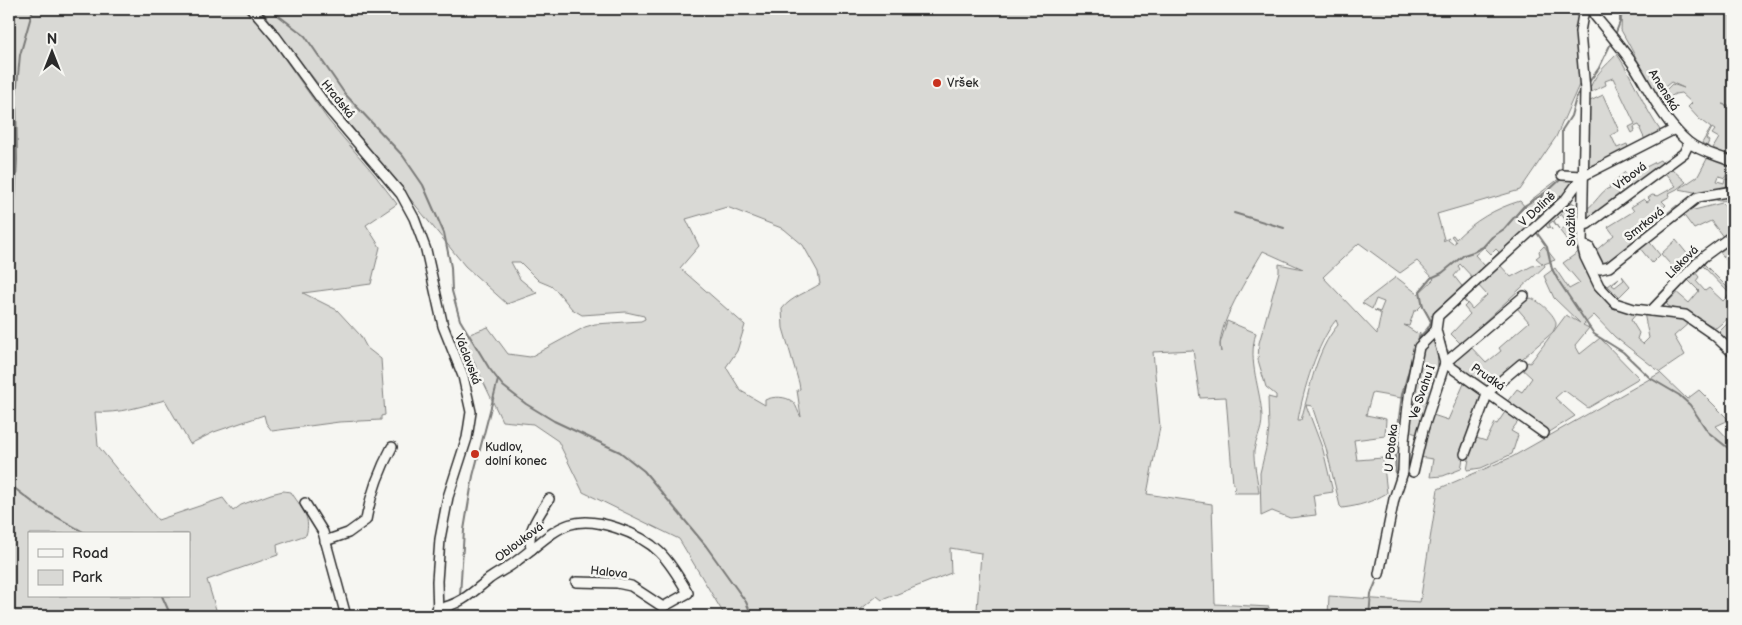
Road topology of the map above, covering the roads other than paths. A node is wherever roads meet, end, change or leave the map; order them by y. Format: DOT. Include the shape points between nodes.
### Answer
graph roads {
  1 [pos="252,9"];
  2 [pos="1584,9"];
  3 [pos="1592,9"];
  4 [pos="1675,129"];
  5 [pos="1689,143"];
  6 [pos="1733,162"];
  7 [pos="1562,175"];
  8 [pos="1583,176"];
  9 [pos="1733,191"];
  10 [pos="406,203"];
  11 [pos="1583,226"];
  12 [pos="1733,235"];
  13 [pos="1582,245"];
  14 [pos="1524,296"];
  15 [pos="1651,311"];
  16 [pos="1436,330"];
  17 [pos="1733,353"];
  18 [pos="1445,363"];
  19 [pos="1522,364"];
  20 [pos="1488,392"];
  21 [pos="1544,433"];
  22 [pos="392,447"];
  23 [pos="1465,454"];
  24 [pos="1413,472"];
  25 [pos="549,499"];
  26 [pos="305,503"];
  27 [pos="325,541"];
  28 [pos="532,549"];
  29 [pos="1379,574"];
  30 [pos="576,582"];
  31 [pos="663,607"];
  32 [pos="438,613"];
  33 [pos="346,616"];
  34 [pos="668,616"];
  1 -- 10 [label="street, Hradská"];
  2 -- 8 [label="street, Svažitá" via="1580,32 1585,86"];
  3 -- 4 [label="street, Anenská"];
  4 -- 5 [label="street, Anenská"];
  4 -- 8 [label="street, V Dolině"];
  5 -- 6 [label="street, Anenská"];
  5 -- 11 [label="street, Vrbová" via="1684,153"];
  7 -- 8 [label="street"];
  8 -- 11 [label="street, Svažitá"];
  8 -- 16 [label="street, V Dolině" via="1566,199 1438,316"];
  9 -- 13 [label="street, Smrková" via="1698,197 1609,267 1600,268 1589,247"];
  10 -- 32 [label="street, Václavská" via="426,250 443,326 463,376 471,412 444,519 438,566"];
  11 -- 13 [label="street, Svažitá"];
  12 -- 15 [label="street, Lísková" via="1703,256"];
  13 -- 15 [label="street, Svažitá" via="1599,286 1614,303"];
  14 -- 18 [label="street, Ve Svahu I"];
  15 -- 17 [label="street, Svažitá" via="1685,315"];
  16 -- 18 [label="street"];
  16 -- 29 [label="street, U Potoka" via="1420,347 1409,397 1403,472 1394,499"];
  18 -- 20 [label="street, Prudká"];
  18 -- 24 [label="street, Ve Svahu I" via="1422,430"];
  19 -- 20 [label="street"];
  20 -- 21 [label="street, Prudká"];
  20 -- 23 [label="street"];
  22 -- 27 [label="street" via="370,498 366,520 348,533"];
  25 -- 28 [label="street" via="530,537"];
  26 -- 27 [label="street"];
  27 -- 33 [label="street"];
  28 -- 31 [label="street, Oblouková" via="559,528 578,522 600,523 638,536 672,566 688,593"];
  28 -- 32 [label="street, Oblouková" via="466,599"];
  30 -- 31 [label="street, Halova" via="631,586"];
  31 -- 34 [label="street"];
}
